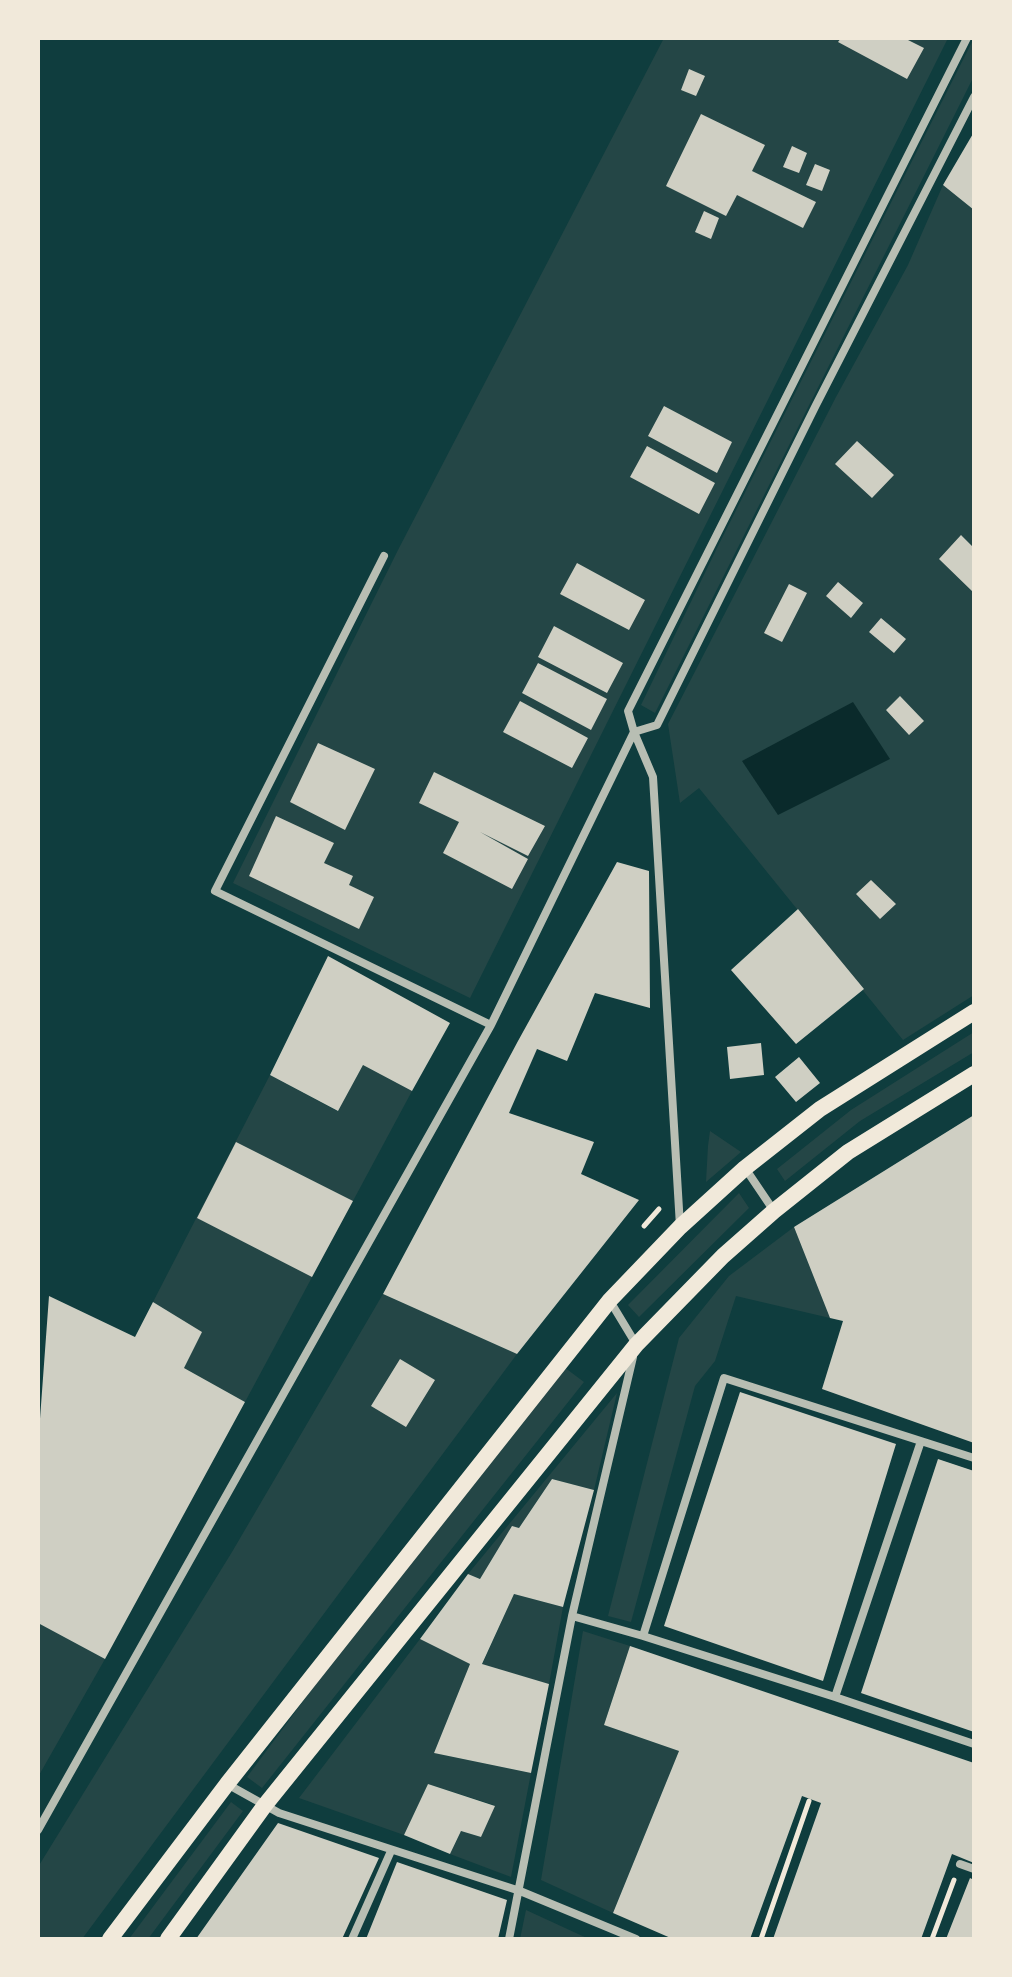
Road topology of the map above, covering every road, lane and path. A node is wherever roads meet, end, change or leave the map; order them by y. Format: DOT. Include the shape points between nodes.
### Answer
graph roads {
  1 [pos="967,38"];
  2 [pos="974,97"];
  3 [pos="384,556"];
  4 [pos="634,732"];
  5 [pos="974,1012"];
  6 [pos="491,1025"];
  7 [pos="974,1074"];
  8 [pos="745,1168"];
  9 [pos="774,1211"];
  10 [pos="680,1227"];
  11 [pos="610,1300"];
  12 [pos="636,1345"];
  13 [pos="921,1441"];
  14 [pos="974,1458"];
  15 [pos="572,1616"];
  16 [pos="643,1636"];
  17 [pos="835,1697"];
  18 [pos="974,1744"];
  19 [pos="227,1784"];
  20 [pos="809,1801"];
  21 [pos="265,1805"];
  22 [pos="38,1830"];
  23 [pos="391,1851"];
  24 [pos="960,1864"];
  25 [pos="974,1869"];
  26 [pos="520,1891"];
  27 [pos="110,1939"];
  28 [pos="168,1939"];
  29 [pos="352,1939"];
  30 [pos="509,1939"];
  31 [pos="636,1939"];
  32 [pos="761,1939"];
  33 [pos="932,1939"];
  1 -- 4 [label="street" via="628,711"];
  2 -- 4 [label="street" via="657,725"];
  3 -- 6 [label="street" via="215,891"];
  4 -- 6 [label="street"];
  4 -- 10 [label="street" via="653,777"];
  5 -- 8 [label="main road" via="820,1109"];
  6 -- 22 [label="street"];
  7 -- 9 [label="main road" via="848,1152"];
  8 -- 9 [label="street"];
  8 -- 10 [label="main road"];
  9 -- 12 [label="main road"];
  10 -- 11 [label="main road"];
  11 -- 12 [label="street"];
  11 -- 19 [label="main road"];
  12 -- 15 [label="street"];
  12 -- 21 [label="main road"];
  13 -- 14 [label="street"];
  13 -- 16 [label="street" via="724,1378"];
  13 -- 17 [label="street"];
  15 -- 16 [label="street"];
  15 -- 26 [label="street"];
  16 -- 17 [label="street"];
  17 -- 18 [label="street"];
  19 -- 21 [label="street"];
  19 -- 27 [label="main road"];
  20 -- 32 [label="path"];
  21 -- 23 [label="street"];
  21 -- 28 [label="main road"];
  23 -- 26 [label="street"];
  23 -- 29 [label="street"];
  24 -- 25 [label="street"];
  24 -- 33 [label="path"];
  26 -- 30 [label="street"];
  26 -- 31 [label="street"];
}
